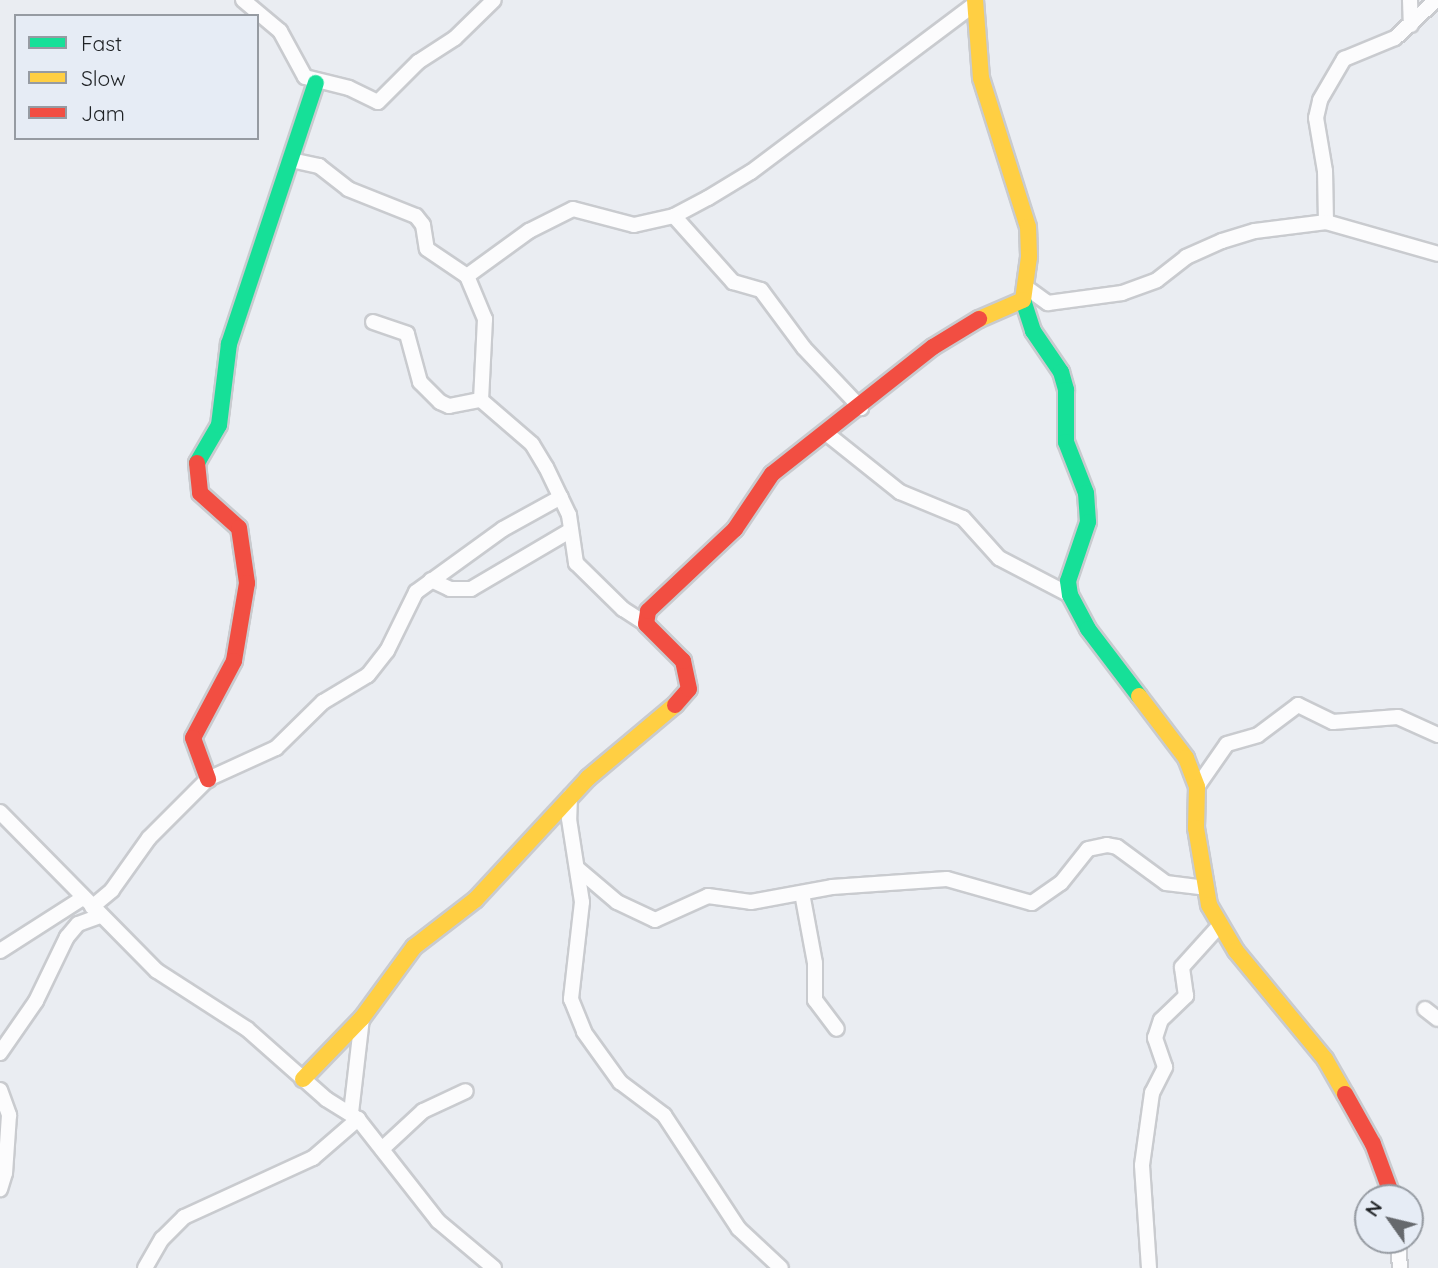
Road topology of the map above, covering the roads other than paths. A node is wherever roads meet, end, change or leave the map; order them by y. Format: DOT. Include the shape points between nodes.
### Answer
graph roads {
  1 [pos="243,0"];
  2 [pos="494,0"];
  3 [pos="1410,0"];
  4 [pos="1436,0"];
  5 [pos="975,2"];
  6 [pos="1411,25"];
  7 [pos="316,83"];
  8 [pos="290,160"];
  9 [pos="674,216"];
  10 [pos="1326,222"];
  11 [pos="1438,254"];
  12 [pos="467,276"];
  13 [pos="1025,294"];
  14 [pos="373,322"];
  15 [pos="481,400"];
  16 [pos="861,408"];
  17 [pos="826,433"];
  18 [pos="561,497"];
  19 [pos="571,530"];
  20 [pos="431,580"];
  21 [pos="1070,595"];
  22 [pos="646,624"];
  23 [pos="1438,735"];
  24 [pos="208,779"];
  25 [pos="1197,787"];
  26 [pos="570,796"];
  27 [pos="0,812"];
  28 [pos="577,868"];
  29 [pos="1204,888"];
  30 [pos="802,893"];
  31 [pos="92,907"];
  32 [pos="1219,926"];
  33 [pos="0,951"];
  34 [pos="1425,1009"];
  35 [pos="362,1018"];
  36 [pos="1438,1019"];
  37 [pos="837,1029"];
  38 [pos="0,1053"];
  39 [pos="303,1079"];
  40 [pos="0,1090"];
  41 [pos="466,1091"];
  42 [pos="354,1116"];
  43 [pos="382,1149"];
  44 [pos="1388,1184"];
  45 [pos="0,1189"];
  46 [pos="145,1268"];
  47 [pos="494,1268"];
  48 [pos="781,1268"];
  49 [pos="1149,1268"];
  1 -- 7 [label="street" via="280,31 295,66"];
  2 -- 7 [label="street" via="443,48 418,62 378,102 349,88"];
  3 -- 6 [label="street"];
  4 -- 6 [label="street"];
  5 -- 9 [label="street" via="751,172"];
  5 -- 13 [label="street" via="981,78 1028,227"];
  6 -- 10 [label="street" via="1378,48 1344,59 1320,100 1316,118 1325,172"];
  7 -- 8 [label="street"];
  8 -- 12 [label="street" via="319,166 348,189 416,216 423,225 427,249"];
  8 -- 24 [label="street" via="229,344 219,425 197,458 200,493 239,528 247,583 234,661 193,738"];
  9 -- 12 [label="street" via="634,225 573,209 529,232"];
  9 -- 16 [label="street" via="733,282 761,290 804,348"];
  10 -- 11 [label="street"];
  10 -- 13 [label="street" via="1255,231 1222,241 1186,257 1157,280 1122,293 1048,303"];
  12 -- 15 [label="street" via="485,319"];
  13 -- 16 [label="street" via="933,347"];
  13 -- 21 [label="street" via="1033,331 1060,372 1066,390 1066,442 1086,493 1088,522 1068,581"];
  14 -- 15 [label="street" via="407,334 420,382 440,402 449,406"];
  15 -- 18 [label="street" via="532,444"];
  16 -- 17 [label="street"];
  17 -- 21 [label="street" via="900,492 963,518 999,558"];
  17 -- 22 [label="street" via="772,474 723,541 656,600"];
  18 -- 19 [label="street"];
  18 -- 20 [label="street" via="503,529"];
  19 -- 20 [label="street" via="471,589 450,589"];
  19 -- 22 [label="street" via="572,550 585,574"];
  20 -- 24 [label="street" via="416,592 387,651 368,675 323,702 276,748"];
  21 -- 25 [label="street" via="1088,629 1173,739"];
  22 -- 26 [label="street" via="683,661 690,689 669,713"];
  23 -- 25 [label="street" via="1398,717 1333,722 1298,705 1258,735 1227,744"];
  24 -- 31 [label="street" via="149,838 112,890"];
  25 -- 29 [label="street" via="1196,828"];
  26 -- 28 [label="street"];
  26 -- 35 [label="street" via="476,899 407,953"];
  27 -- 31 [label="street"];
  28 -- 30 [label="street" via="645,919 708,896 751,902"];
  28 -- 48 [label="street" via="582,902 571,999 584,1032 620,1082 664,1115 739,1229"];
  29 -- 30 [label="street" via="1166,883 1118,847 1107,845 1088,849 1061,883 1032,903 947,879"];
  29 -- 32 [label="street"];
  30 -- 37 [label="street" via="815,963 815,1000"];
  31 -- 33 [label="street"];
  31 -- 38 [label="street" via="67,937 36,1001"];
  31 -- 39 [label="street" via="158,971 247,1029"];
  32 -- 44 [label="street" via="1325,1059 1373,1144"];
  32 -- 49 [label="street" via="1182,967 1186,996 1161,1020 1155,1038 1165,1067 1152,1093 1142,1165"];
  34 -- 36 [label="street"];
  35 -- 39 [label="street"];
  35 -- 42 [label="street"];
  39 -- 42 [label="street"];
  40 -- 45 [label="street" via="9,1115"];
  41 -- 43 [label="street" via="423,1111"];
  42 -- 43 [label="street"];
  42 -- 46 [label="street" via="313,1158 184,1217 162,1239"];
  43 -- 47 [label="street" via="438,1221"];
}
